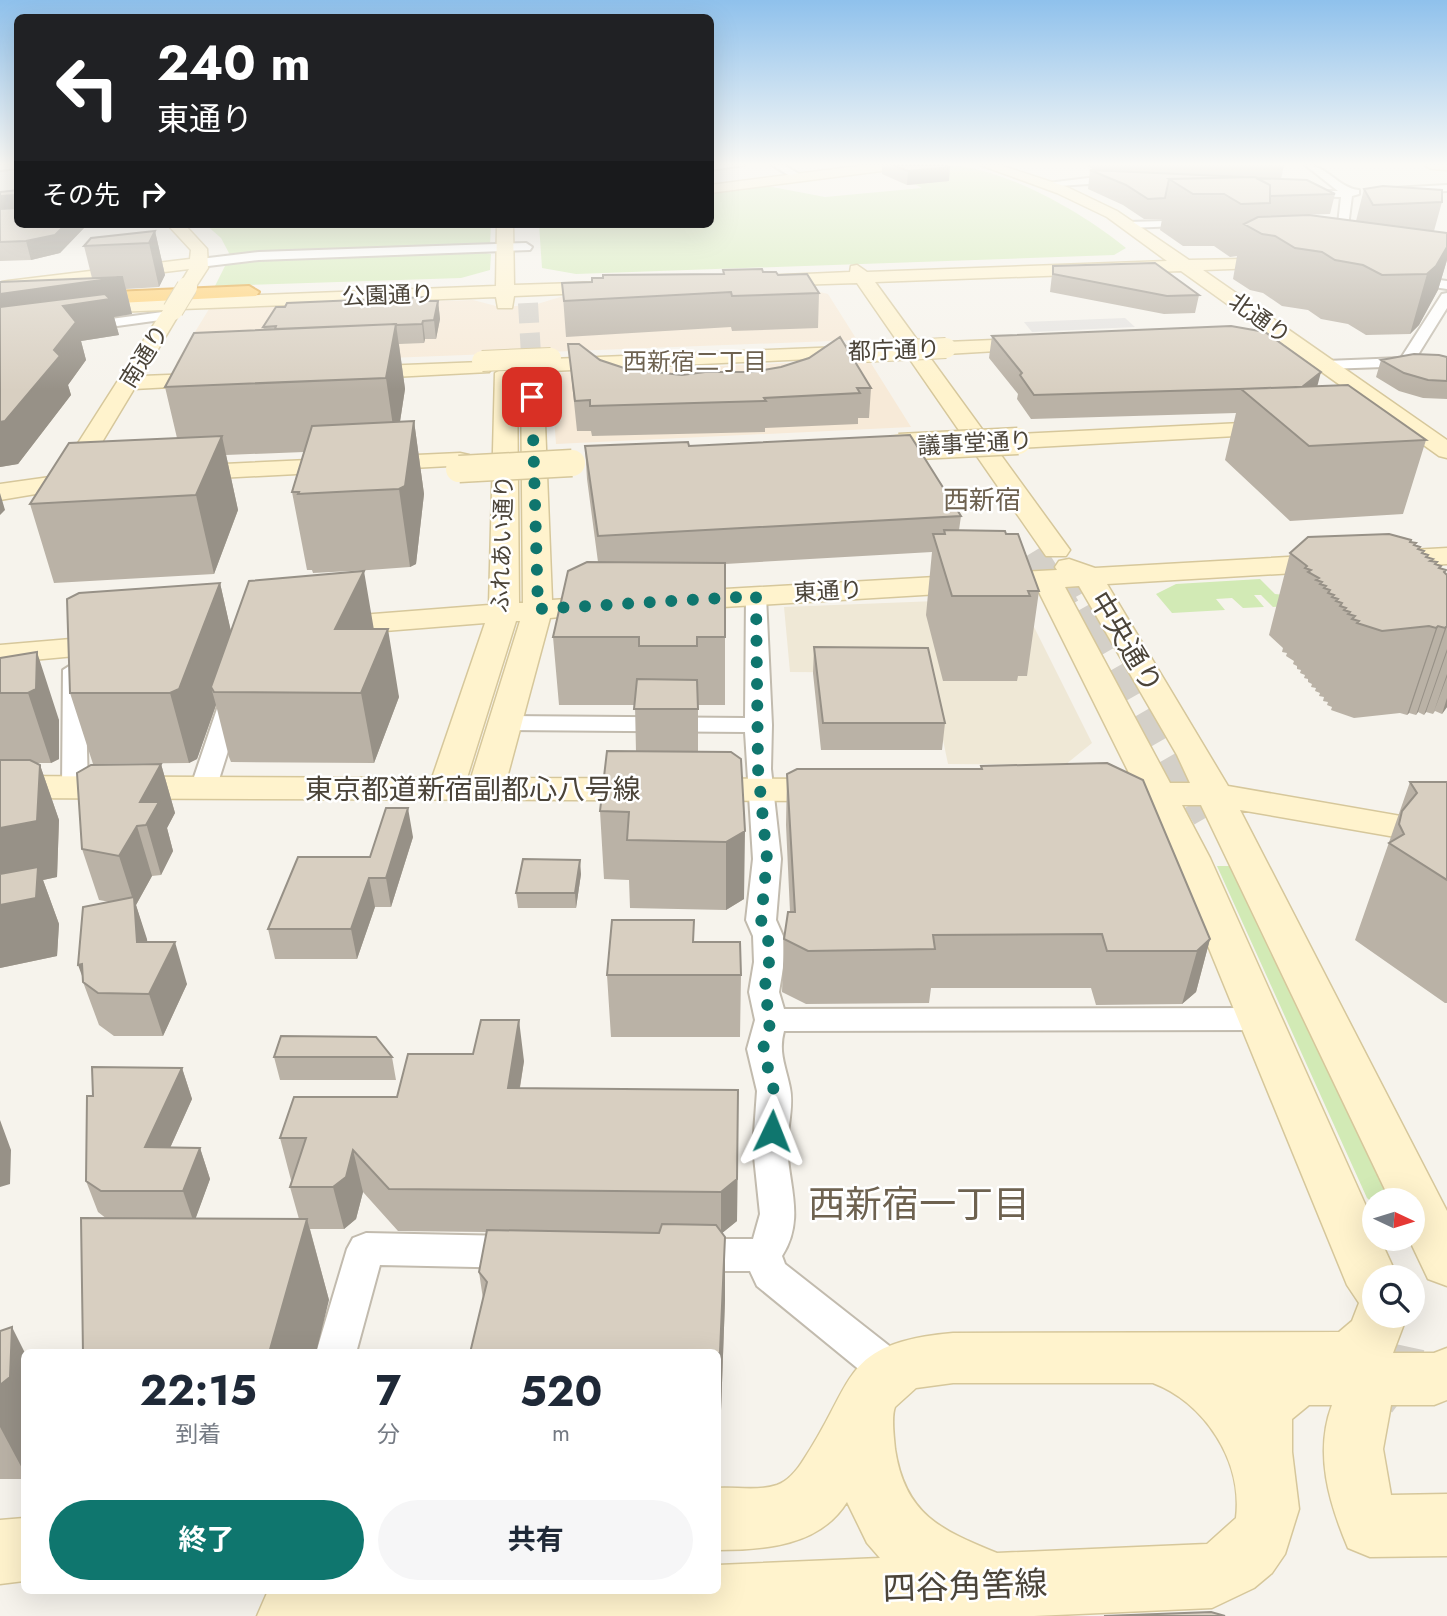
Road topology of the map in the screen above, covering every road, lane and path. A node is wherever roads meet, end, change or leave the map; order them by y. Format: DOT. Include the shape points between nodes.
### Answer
graph roads {
  1 [pos="194,240"];
  2 [pos="505,240"];
  3 [pos="526,240"];
  4 [pos="1138,240"];
  5 [pos="1147,240"];
  6 [pos="505,248"];
  7 [pos="1304,260"];
  8 [pos="201,262"];
  9 [pos="1173,263"];
  10 [pos="852,274"];
  11 [pos="527,276"];
  12 [pos="743,278"];
  13 [pos="1394,278"];
  14 [pos="628,282"];
  15 [pos="1447,285"];
  16 [pos="0,287"];
  17 [pos="505,292"];
  18 [pos="247,296"];
  19 [pos="1447,298"];
  20 [pos="175,302"];
  21 [pos="0,305"];
  22 [pos="65,330"];
  23 [pos="1262,332"];
  24 [pos="1061,340"];
  25 [pos="1406,362"];
  26 [pos="1326,365"];
  27 [pos="490,367"];
  28 [pos="1447,367"];
  29 [pos="337,370"];
  30 [pos="532,372"];
  31 [pos="238,374"];
  32 [pos="130,379"];
  33 [pos="1382,419"];
  34 [pos="1306,423"];
  35 [pos="886,443"];
  36 [pos="1447,452"];
  37 [pos="599,457"];
  38 [pos="1447,469"];
  39 [pos="157,479"];
  40 [pos="116,481"];
  41 [pos="63,486"];
  42 [pos="0,492"];
  43 [pos="0,501"];
  44 [pos="1447,542"];
  45 [pos="1447,556"];
  46 [pos="1056,563"];
  47 [pos="756,596"];
  48 [pos="538,601"];
  49 [pos="504,604"];
  50 [pos="293,621"];
  51 [pos="0,637"];
  52 [pos="73,648"];
  53 [pos="0,654"];
  54 [pos="242,668"];
  55 [pos="505,723"];
  56 [pos="760,725"];
  57 [pos="0,787"];
  58 [pos="75,788"];
  59 [pos="203,789"];
  60 [pos="446,789"];
  61 [pos="486,789"];
  62 [pos="759,790"];
  63 [pos="862,790"];
  64 [pos="1065,791"];
  65 [pos="1159,792"];
  66 [pos="1214,795"];
  67 [pos="1447,835"];
  68 [pos="1260,1019"];
  69 [pos="771,1020"];
  70 [pos="1404,1188"];
  71 [pos="1359,1217"];
  72 [pos="1425,1228"];
  73 [pos="555,1252"];
  74 [pos="657,1254"];
  75 [pos="763,1255"];
  76 [pos="1447,1263"];
  77 [pos="1370,1265"];
  78 [pos="337,1349"];
  79 [pos="1152,1358"];
  80 [pos="1363,1359"];
  81 [pos="1447,1374"];
  82 [pos="878,1389"];
  83 [pos="1263,1477"];
  84 [pos="721,1519"];
  85 [pos="1447,1525"];
  86 [pos="21,1550"];
  87 [pos="0,1552"];
  88 [pos="999,1584"];
  89 [pos="290,1616"];
  1 -- 8 [label="main road"];
  2 -- 6 [label="main road"];
  3 -- 11 [label="main road"];
  4 -- 9 [label="main road, 北通り"];
  5 -- 9 [label="main road, 北通り"];
  6 -- 8 [label="street"];
  6 -- 11 [label="street"];
  6 -- 17 [label="main road"];
  7 -- 9 [label="main road"];
  8 -- 16 [label="main road"];
  8 -- 20 [label="main road, 南通り"];
  9 -- 10 [label="main road"];
  9 -- 23 [label="main road, 北通り"];
  10 -- 12 [label="main road"];
  10 -- 46 [label="main road, 中央通り"];
  11 -- 14 [label="main road, 公園通り"];
  11 -- 17 [label="main road, 公園通り"];
  13 -- 15 [label="street"];
  17 -- 18 [label="main road, 公園通り"];
  18 -- 20 [label="highway"];
  18 -- 21 [label="main road, 公園通り"];
  19 -- 25 [label="street"];
  20 -- 21 [label="highway"];
  20 -- 22 [label="street"];
  20 -- 32 [label="main road, 南通り"];
  23 -- 26 [label="main road, 北通り"];
  23 -- 33 [label="main road, 北通り"];
  24 -- 27 [label="main road, 都庁通り, bridge"];
  25 -- 26 [label="street"];
  25 -- 28 [label="street"];
  26 -- 33 [label="main road, 北通り"];
  27 -- 29 [label="main road, 都庁通り"];
  27 -- 49 [label="main road, ふれあい通り"];
  30 -- 48 [label="main road, ふれあい通り"];
  31 -- 32 [label="main road"];
  32 -- 41 [label="main road, 南通り"];
  33 -- 36 [label="main road, 北通り"];
  33 -- 38 [label="main road, 北通り"];
  34 -- 35 [label="main road, 議事堂通り, bridge"];
  37 -- 39 [label="main road, bridge"];
  40 -- 41 [label="main road"];
  41 -- 42 [label="main road"];
  41 -- 43 [label="main road"];
  44 -- 46 [label="main road, 東通り"];
  45 -- 46 [label="main road, 東通り"];
  46 -- 47 [label="main road, 東通り"];
  46 -- 48 [label="main road, 東通り" via="638,587"];
  46 -- 65 [label="main road, 中央通り"];
  46 -- 66 [label="main road, 中央通り"];
  47 -- 48 [label="main road, 東通り"];
  47 -- 56 [label="street"];
  48 -- 49 [label="main road, 東通り"];
  48 -- 55 [label="main road, ふれあい通り"];
  49 -- 50 [label="main road, 東通り"];
  49 -- 60 [label="main road, ふれあい通り"];
  51 -- 52 [label="main road" via="142,634"];
  52 -- 53 [label="main road"];
  52 -- 58 [label="street"];
  54 -- 59 [label="street"];
  55 -- 56 [label="street"];
  55 -- 61 [label="main road, ふれあい通り"];
  56 -- 62 [label="street"];
  57 -- 58 [label="main road, 東京都道新宿副都心八号線"];
  58 -- 59 [label="main road, 東京都道新宿副都心八号線"];
  59 -- 60 [label="main road, 東京都道新宿副都心八号線"];
  60 -- 61 [label="main road, 東京都道新宿副都心八号線"];
  61 -- 62 [label="main road, 東京都道新宿副都心八号線"];
  62 -- 63 [label="main road, 東京都道新宿副都心八号線"];
  62 -- 69 [label="street" via="767,859 761,920 768,936 764,992"];
  64 -- 65 [label="main road"];
  65 -- 66 [label="main road"];
  65 -- 68 [label="main road, 中央通り"];
  66 -- 67 [label="main road"];
  66 -- 70 [label="main road, 中央通り"];
  68 -- 69 [label="street"];
  68 -- 71 [label="main road, 中央通り"];
  69 -- 75 [label="street" via="763,1049 774,1091 771,1147 778,1214 775,1236"];
  71 -- 77 [label="main road, 中央通り"];
  72 -- 76 [label="main road, 中央通り"];
  73 -- 78 [label="street" via="366,1248"];
  74 -- 75 [label="street"];
  75 -- 82 [label="street" via="770,1274"];
  79 -- 80 [label="main road"];
  79 -- 82 [label="main road" via="953,1358 911,1364"];
  79 -- 83 [label="main road" via="1206,1381 1230,1404 1254,1448"];
  80 -- 85 [label="main road" via="1354,1446 1359,1489 1370,1525"];
  81 -- 83 [label="main road, 四谷角筈線" via="1434,1379 1305,1379 1288,1385 1263,1416"];
  82 -- 84 [label="main road" via="831,1475 803,1505 769,1516"];
  82 -- 88 [label="main road" via="863,1448 877,1506 893,1527 939,1561"];
  83 -- 88 [label="main road, 四谷角筈線" via="1268,1511 1261,1533 1249,1553 1232,1568 1212,1576"];
  86 -- 87 [label="main road"];
  88 -- 89 [label="main road, 四谷角筈線"];
}
